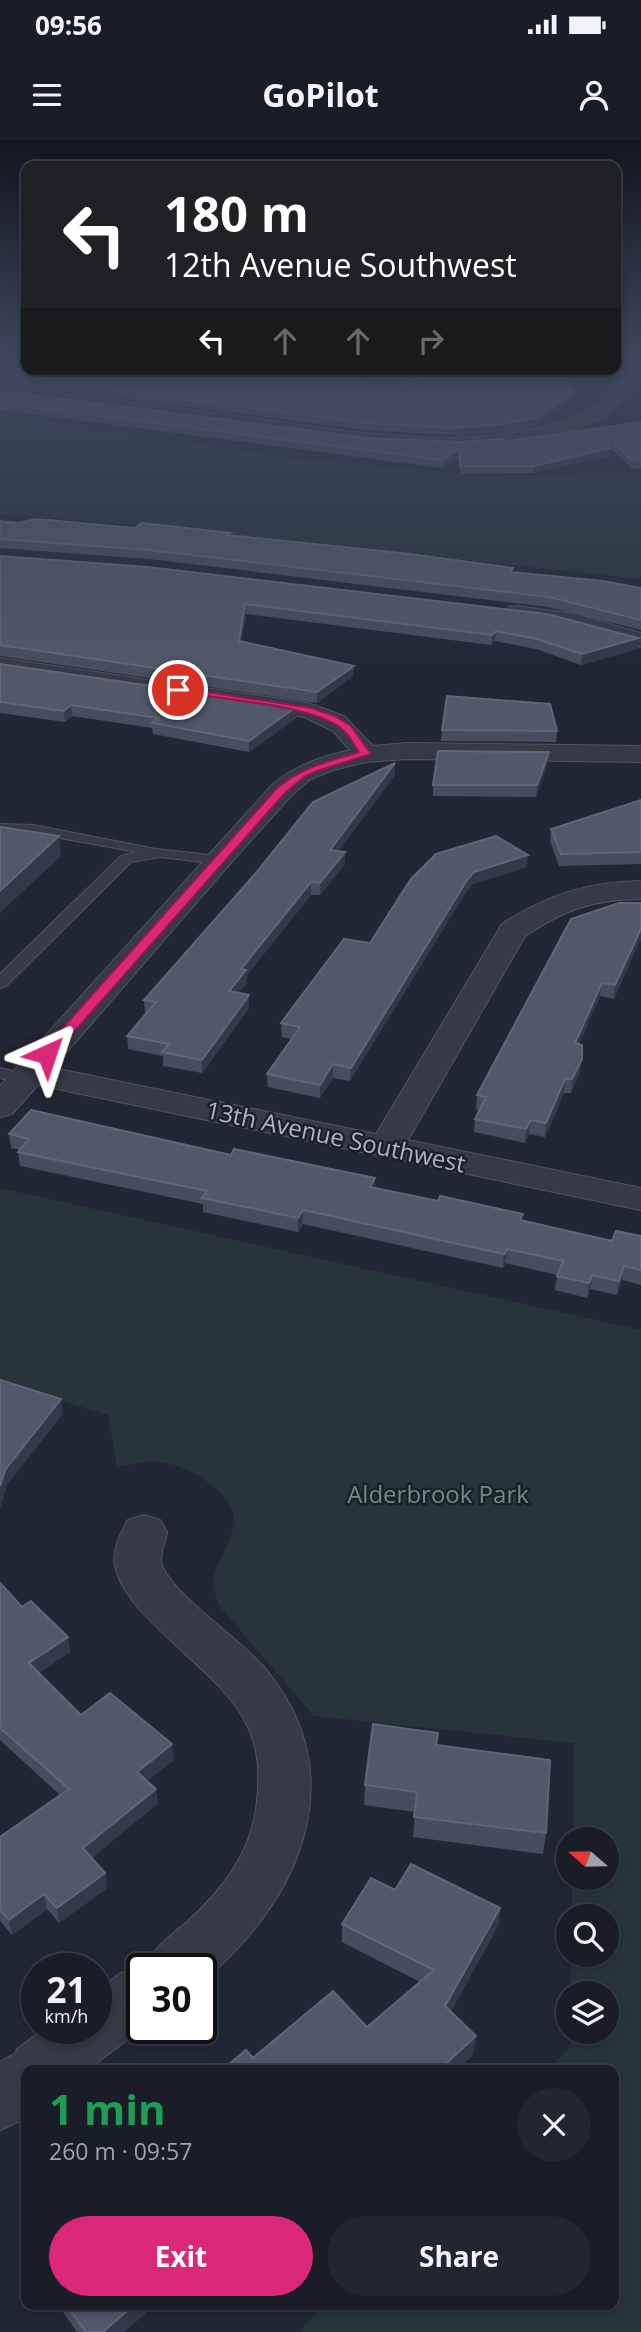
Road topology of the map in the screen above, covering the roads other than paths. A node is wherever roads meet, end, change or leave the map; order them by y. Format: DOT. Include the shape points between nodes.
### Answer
graph roads {
  1 [pos="500,610"];
  2 [pos="641,640"];
  3 [pos="0,665"];
  4 [pos="366,754"];
  5 [pos="641,754"];
  6 [pos="0,828"];
  7 [pos="161,852"];
  8 [pos="218,860"];
  9 [pos="641,890"];
  10 [pos="0,983"];
  11 [pos="18,1075"];
  12 [pos="0,1107"];
  13 [pos="387,1146"];
  14 [pos="641,1199"];
  15 [pos="144,1532"];
  16 [pos="195,1953"];
  17 [pos="74,2044"];
  18 [pos="46,2065"];
  19 [pos="21,2084"];
  20 [pos="0,2099"];
  1 -- 2 [label="street" via="575,621"];
  3 -- 4 [label="street" via="308,710 348,728"];
  4 -- 5 [label="street"];
  4 -- 8 [label="street" via="300,775"];
  6 -- 7 [label="lane" via="33,829"];
  7 -- 8 [label="lane"];
  7 -- 10 [label="lane" via="139,854 120,863"];
  8 -- 11 [label="street"];
  9 -- 13 [label="street" via="569,897 513,930"];
  11 -- 12 [label="street"];
  11 -- 13 [label="street, 13th Avenue Southwest"];
  13 -- 14 [label="street, 13th Avenue Southwest"];
  15 -- 16 [label="street" via="138,1564 157,1598 224,1657 267,1707 285,1759 286,1793 267,1867 243,1905"];
  17 -- 18 [label="street"];
  19 -- 20 [label="street"];
}
